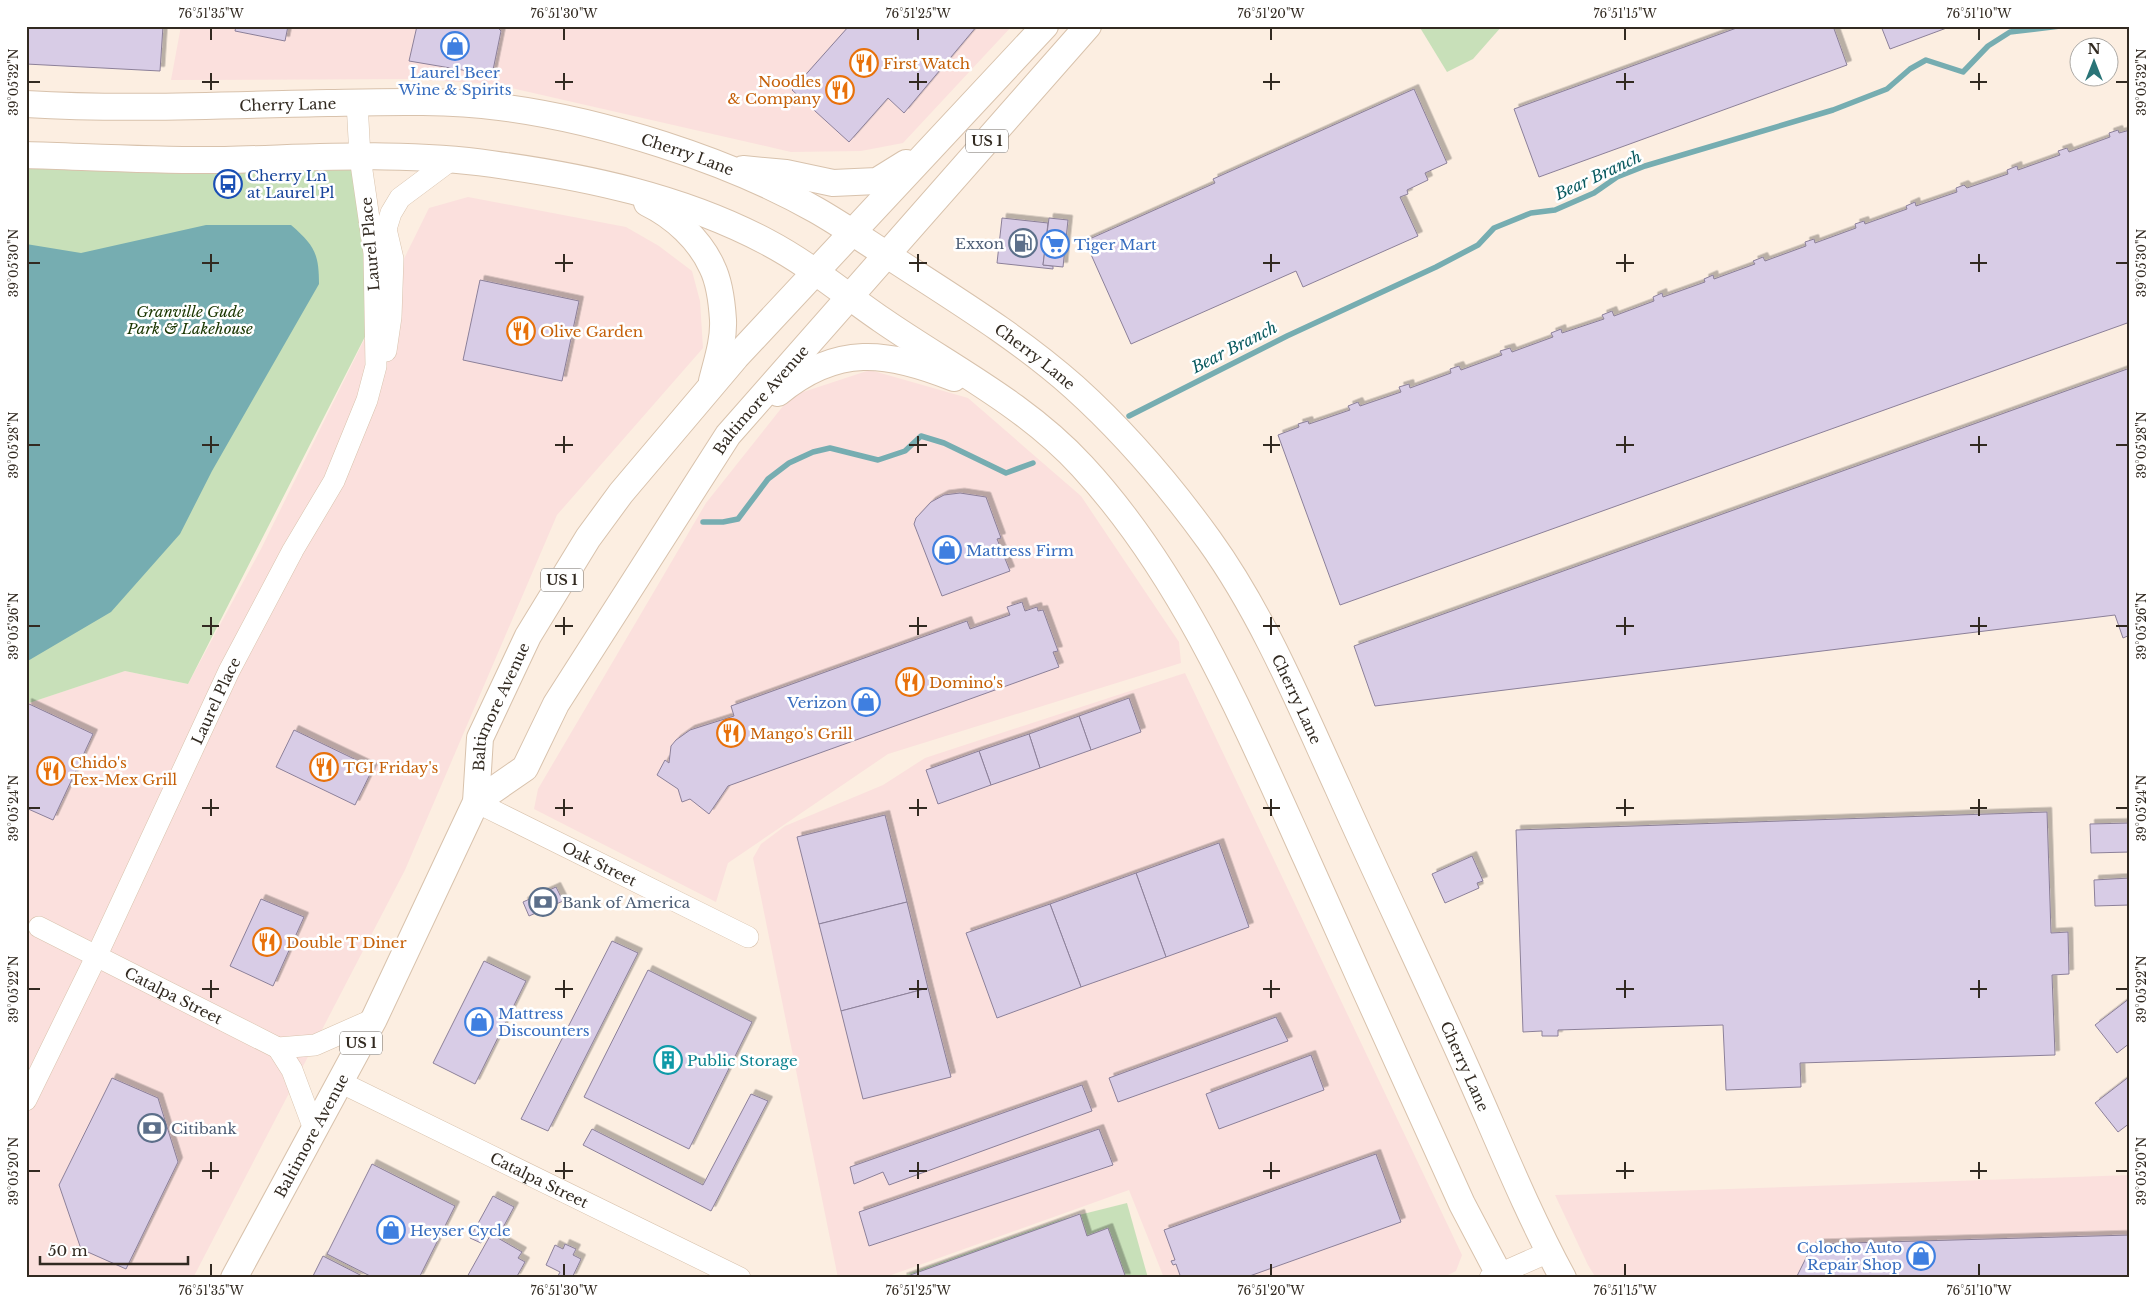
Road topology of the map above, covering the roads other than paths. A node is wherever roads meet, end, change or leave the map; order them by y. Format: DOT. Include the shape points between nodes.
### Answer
graph roads {
  1 [pos="1045,26"];
  2 [pos="1088,26"];
  3 [pos="357,102"];
  4 [pos="26,104"];
  5 [pos="928,150"];
  6 [pos="26,155"];
  7 [pos="360,157"];
  8 [pos="451,160"];
  9 [pos="721,167"];
  10 [pos="611,186"];
  11 [pos="852,232"];
  12 [pos="886,255"];
  13 [pos="815,271"];
  14 [pos="849,297"];
  15 [pos="371,385"];
  16 [pos="710,387"];
  17 [pos="1016,408"];
  18 [pos="728,435"];
  19 [pos="476,802"];
  20 [pos="39,927"];
  21 [pos="748,937"];
  22 [pos="97,955"];
  23 [pos="374,1019"];
  24 [pos="278,1048"];
  25 [pos="340,1082"];
  26 [pos="26,1100"];
  27 [pos="314,1128"];
  28 [pos="1549,1252"];
  29 [pos="1497,1276"];
  30 [pos="234,1278"];
  31 [pos="740,1278"];
  32 [pos="1563,1278"];
  1 -- 5 [label="main road, Baltimore Avenue / US 1"];
  2 -- 12 [label="main road, Baltimore Avenue / US 1"];
  3 -- 4 [label="main road, Cherry Lane" via="95,108"];
  3 -- 7 [label="street, Laurel Place"];
  3 -- 9 [label="main road, Cherry Lane" via="477,105 535,112 592,124"];
  5 -- 9 [label="main road" via="877,181 833,183 786,172"];
  5 -- 11 [label="main road, Baltimore Avenue / US 1"];
  6 -- 7 [label="main road" via="186,160"];
  7 -- 8 [label="main road"];
  7 -- 15 [label="street, Laurel Place" via="374,253 376,366"];
  8 -- 10 [label="main road" via="558,174"];
  8 -- 15 [label="street, Laurel Place" via="400,198 391,213 386,229 393,260 391,317 384,365"];
  9 -- 11 [label="main road, Cherry Lane" via="812,208"];
  10 -- 13 [label="main road" via="700,211 768,242"];
  10 -- 16 [label="main road" via="658,208 692,236 713,268 723,321 720,350"];
  11 -- 12 [label="main road, Cherry Lane"];
  11 -- 13 [label="main road, Baltimore Avenue / US 1"];
  12 -- 14 [label="main road, Baltimore Avenue / US 1"];
  12 -- 28 [label="main road, Cherry Lane" via="980,316 1075,388 1154,470 1214,546 1274,649"];
  13 -- 14 [label="main road"];
  13 -- 16 [label="main road, Baltimore Avenue / US 1"];
  14 -- 17 [label="main road"];
  14 -- 18 [label="main road, Baltimore Avenue / US 1"];
  15 -- 22 [label="street, Laurel Place" via="334,481 289,557 229,671"];
  16 -- 19 [label="main road, Baltimore Avenue / US 1" via="621,493 533,628 480,738"];
  17 -- 18 [label="main road" via="957,379 914,363 888,357 857,356 839,359 806,373"];
  17 -- 29 [label="main road" via="1042,427 1081,465 1120,511 1171,586 1228,686"];
  18 -- 19 [label="main road, Baltimore Avenue / US 1" via="556,704 525,768"];
  19 -- 21 [label="street, Oak Street"];
  19 -- 23 [label="main road, Baltimore Avenue / US 1"];
  20 -- 22 [label="street, Catalpa Street"];
  22 -- 24 [label="street, Catalpa Street"];
  22 -- 26 [label="street, Laurel Place"];
  23 -- 24 [label="street" via="315,1045"];
  23 -- 25 [label="main road, Baltimore Avenue / US 1"];
  24 -- 27 [label="street" via="292,1070"];
  25 -- 27 [label="main road, Baltimore Avenue / US 1"];
  25 -- 31 [label="street, Catalpa Street"];
  27 -- 30 [label="main road, Baltimore Avenue / US 1"];
  28 -- 29 [label="street"];
  28 -- 32 [label="main road, Cherry Lane"];
}
